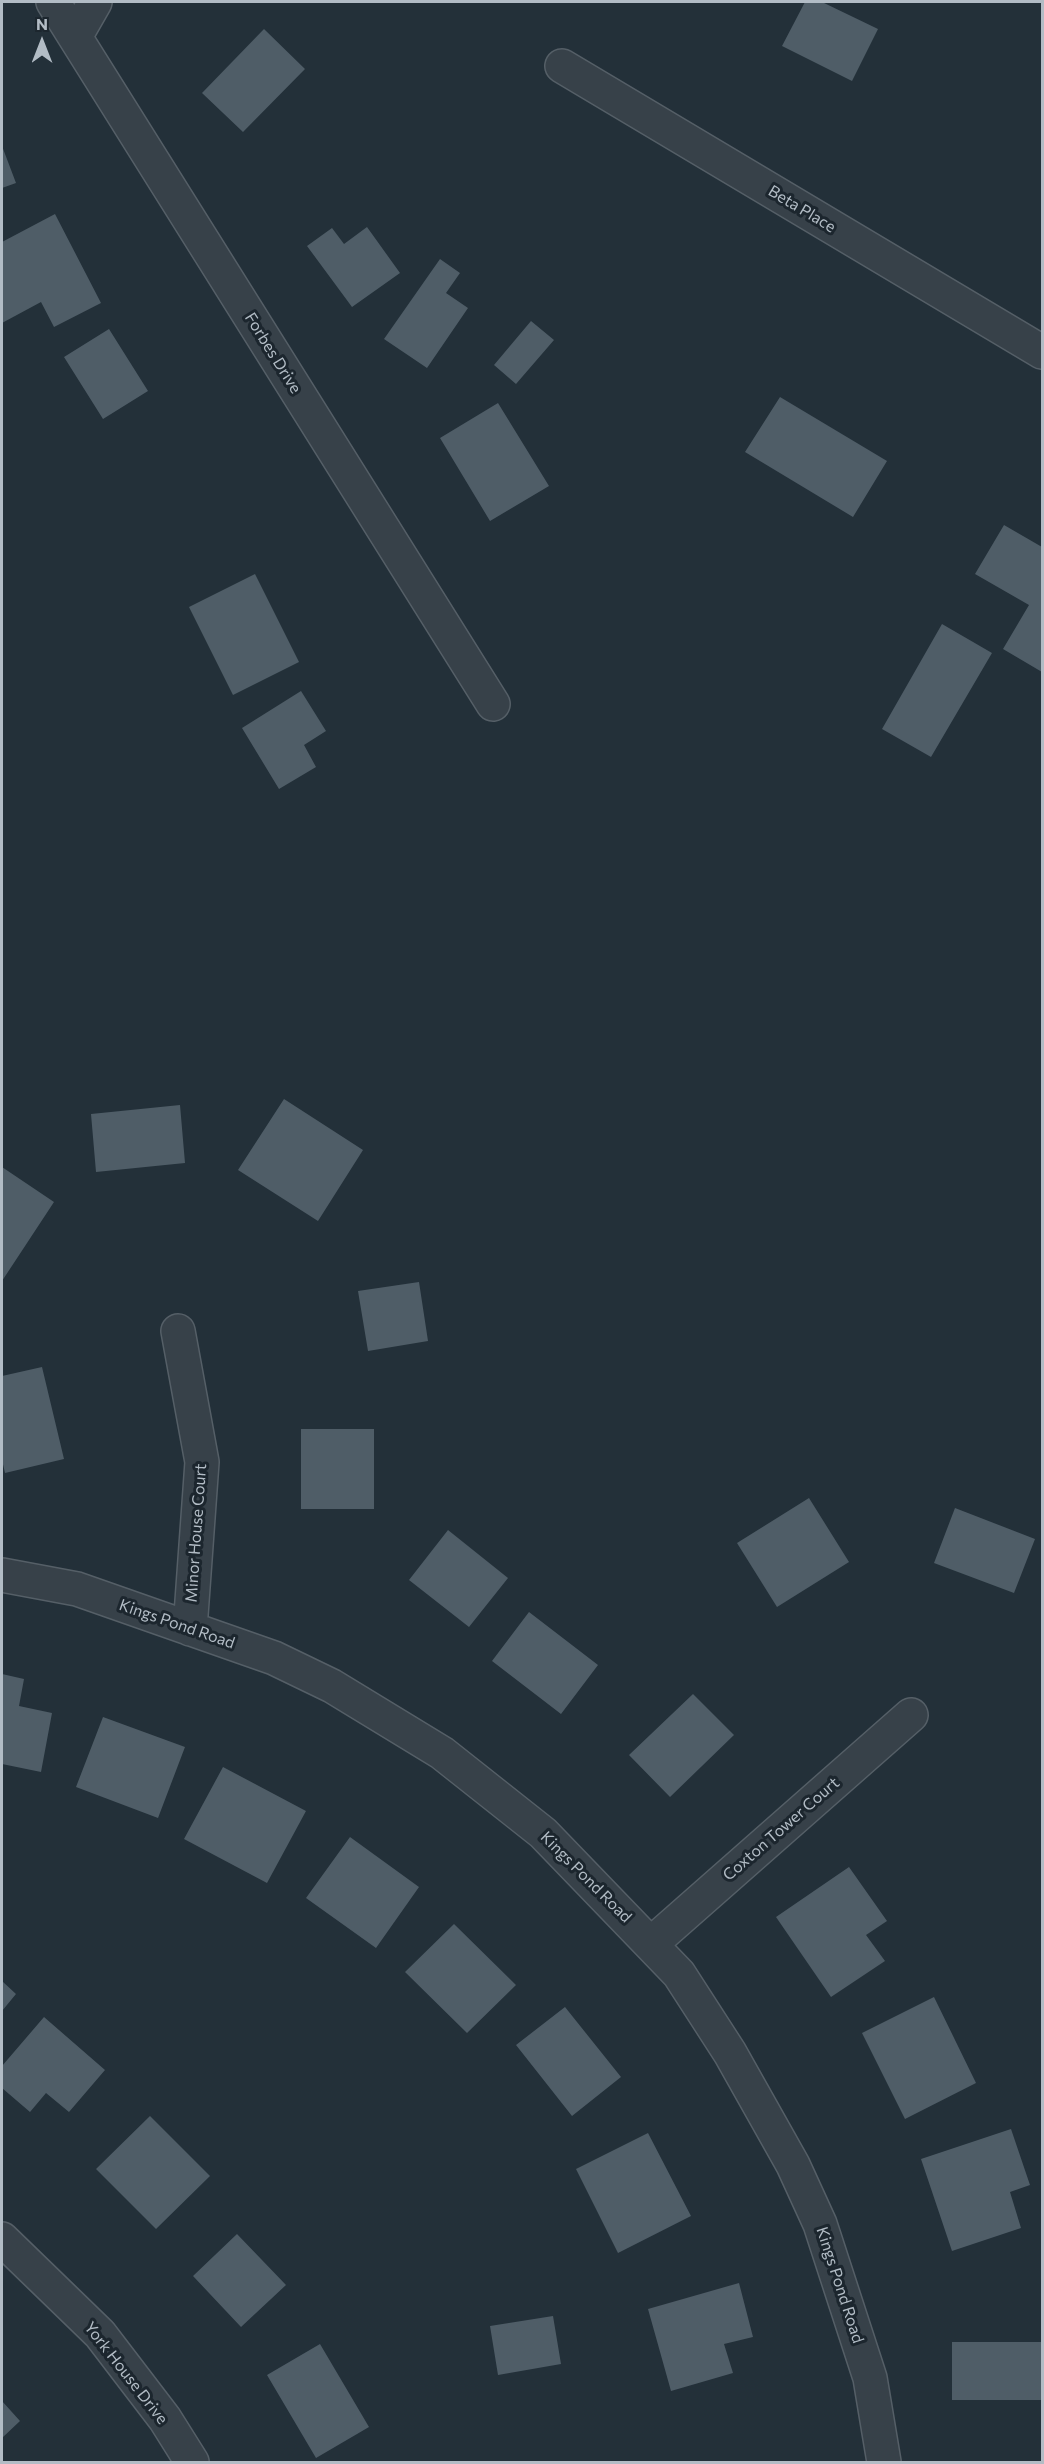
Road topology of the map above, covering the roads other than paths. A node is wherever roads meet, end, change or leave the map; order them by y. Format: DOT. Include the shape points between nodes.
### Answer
graph roads {
  1 [pos="53,2"];
  2 [pos="95,2"];
  3 [pos="75,37"];
  4 [pos="562,66"];
  5 [pos="1042,352"];
  6 [pos="493,704"];
  7 [pos="178,1331"];
  8 [pos="2,1575"];
  9 [pos="190,1629"];
  10 [pos="911,1715"];
  11 [pos="651,1944"];
  12 [pos="2,2239"];
  13 [pos="192,2463"];
  14 [pos="884,2463"];
  1 -- 3 [label="street, Forbes Drive"];
  2 -- 3 [label="street"];
  3 -- 6 [label="street, Forbes Drive"];
  4 -- 5 [label="street, Beta Place"];
  7 -- 9 [label="street, Minor House Court" via="202,1462"];
  8 -- 9 [label="street, Kings Pond Road" via="77,1589"];
  9 -- 11 [label="street, Kings Pond Road" via="274,1658 332,1686 442,1753 543,1833"];
  10 -- 11 [label="street, Coxton Tower Court"];
  11 -- 14 [label="street, Kings Pond Road" via="679,1974 730,2053 793,2165 820,2224 870,2378"];
  12 -- 13 [label="street, York House Drive" via="100,2334 165,2419"];
}
